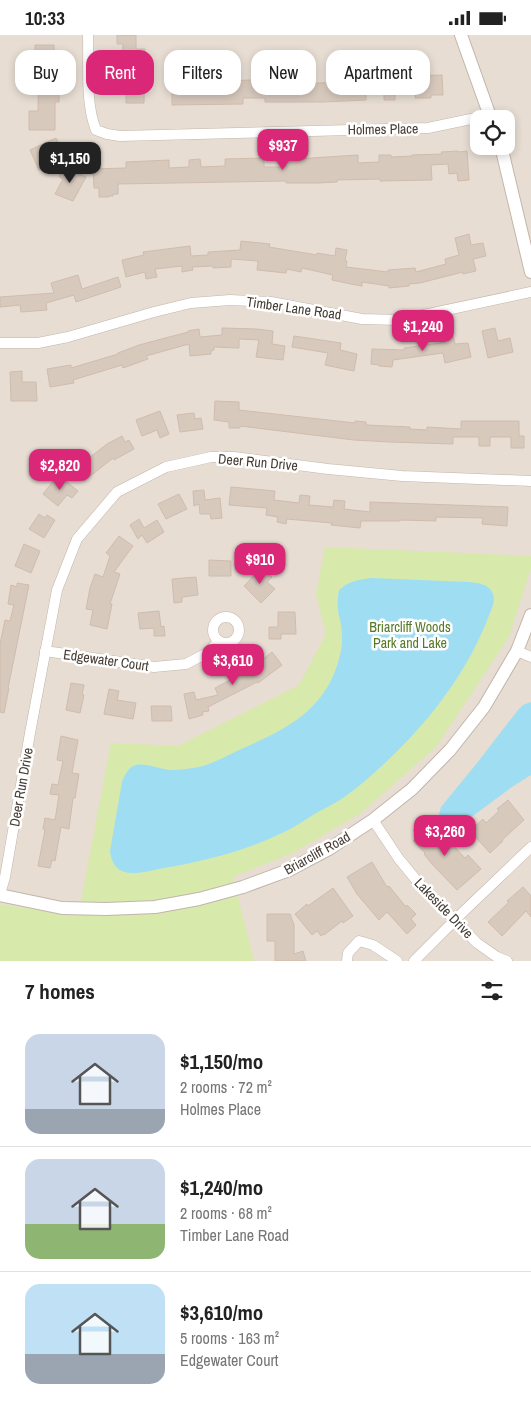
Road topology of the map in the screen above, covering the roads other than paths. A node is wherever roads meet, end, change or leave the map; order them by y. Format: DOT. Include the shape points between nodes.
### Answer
graph roads {
  1 [pos="88,35"];
  2 [pos="460,35"];
  3 [pos="488,110"];
  4 [pos="470,121"];
  5 [pos="503,155"];
  6 [pos="531,272"];
  7 [pos="531,292"];
  8 [pos="0,343"];
  9 [pos="531,481"];
  10 [pos="531,615"];
  11 [pos="219,641"];
  12 [pos="45,651"];
  13 [pos="517,651"];
  14 [pos="531,657"];
  15 [pos="373,820"];
  16 [pos="531,847"];
  17 [pos="0,894"];
  18 [pos="454,921"];
  19 [pos="347,961"];
  20 [pos="397,961"];
  21 [pos="414,961"];
  22 [pos="507,961"];
  1 -- 4 [label="street, Holmes Place" via="89,107 96,130 107,134 428,128"];
  2 -- 3 [label="street"];
  5 -- 6 [label="street"];
  7 -- 8 [label="street, Timber Lane Road" via="400,320 362,319 271,302 230,300 191,303 68,337 38,343"];
  9 -- 12 [label="street, Deer Run Drive" via="402,476 234,457 211,457 166,467 117,492 77,539 57,590"];
  10 -- 13 [label="street, Briarcliff Road"];
  11 -- 12 [label="street, Edgewater Court" via="207,653 186,664 154,667"];
  12 -- 17 [label="street, Deer Run Drive"];
  13 -- 14 [label="street"];
  13 -- 15 [label="street, Briarcliff Road" via="484,707 450,750 412,789"];
  15 -- 17 [label="street, Briarcliff Road" via="289,870 199,899 155,907 62,908"];
  15 -- 18 [label="street, Lakeside Drive" via="419,884"];
  16 -- 18 [label="street"];
  18 -- 21 [label="street"];
  18 -- 22 [label="street, Lakeside Drive" via="477,943"];
  19 -- 20 [label="street" via="348,953 359,941 373,945"];
}
